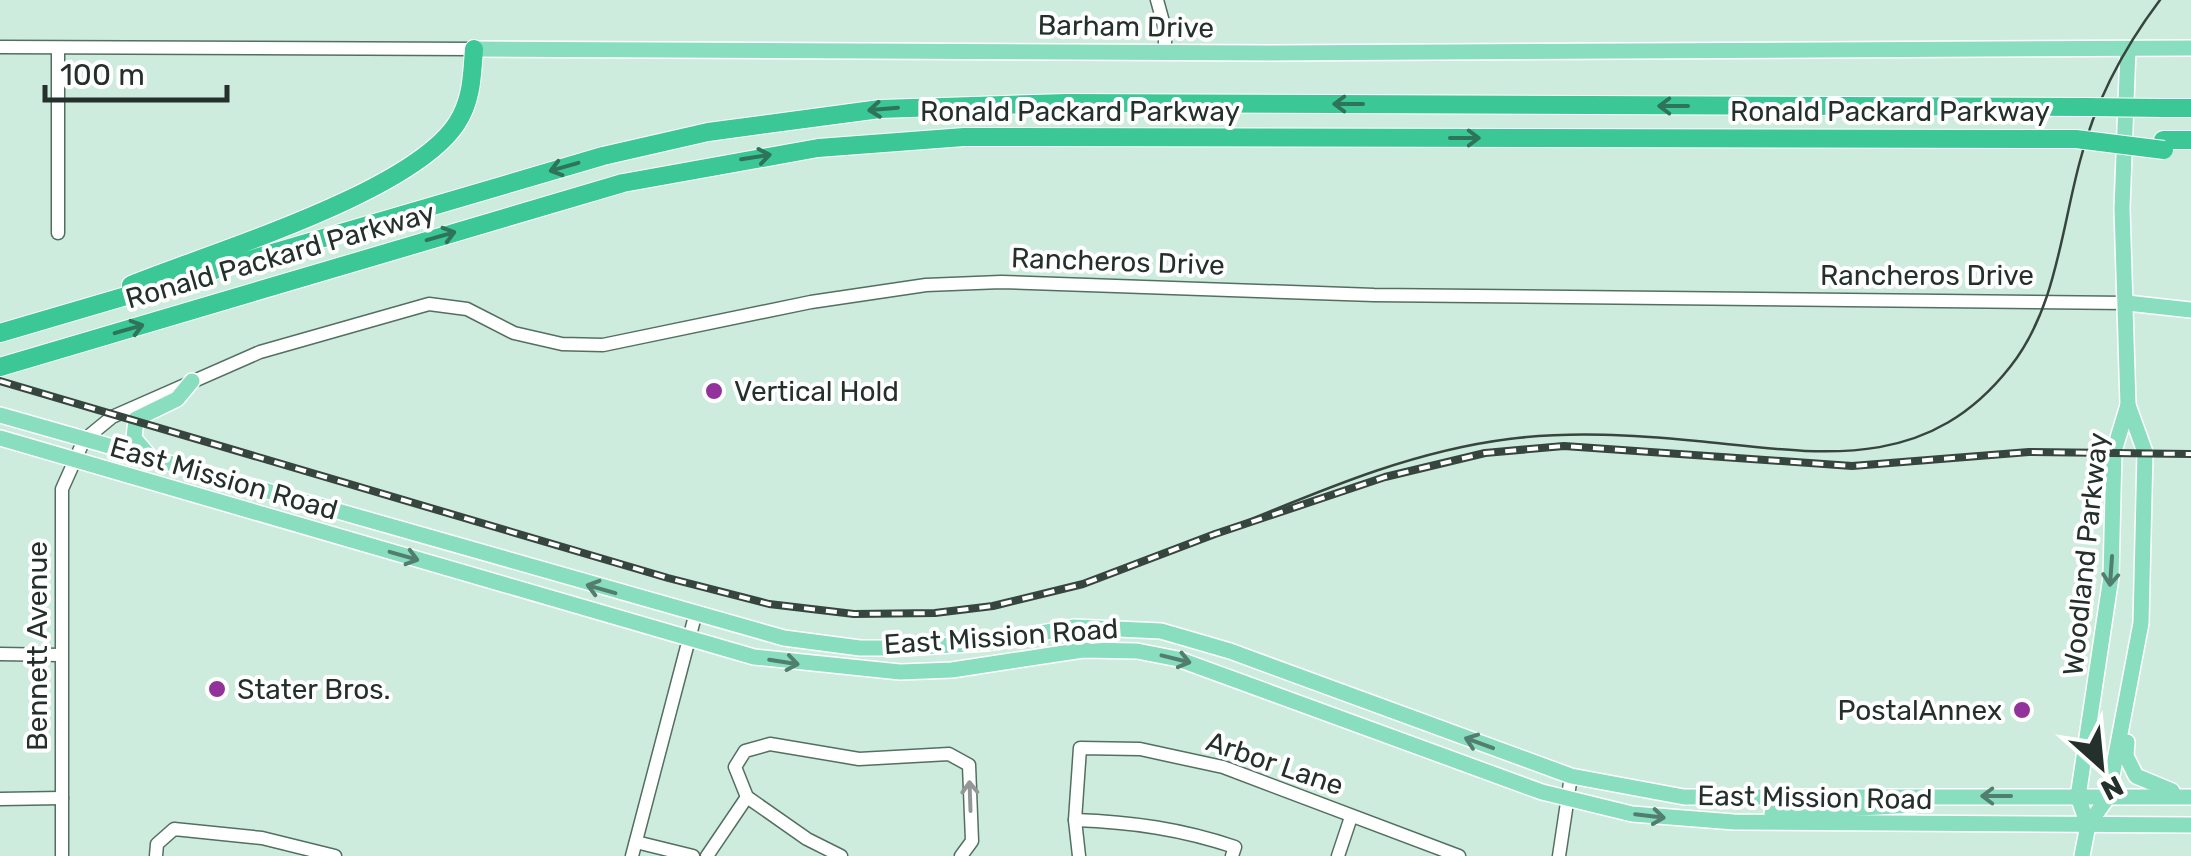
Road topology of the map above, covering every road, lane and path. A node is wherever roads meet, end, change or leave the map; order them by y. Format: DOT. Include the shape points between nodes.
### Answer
graph roads {
  1 [pos="1157,0"];
  2 [pos="0,47"];
  3 [pos="58,48"];
  4 [pos="2191,48"];
  5 [pos="474,49"];
  6 [pos="2128,49"];
  7 [pos="1165,52"];
  8 [pos="2191,108"];
  9 [pos="2191,140"];
  10 [pos="2164,145"];
  11 [pos="2191,152"];
  12 [pos="58,233"];
  13 [pos="2127,303"];
  14 [pos="2191,310"];
  15 [pos="34,325"];
  16 [pos="0,333"];
  17 [pos="0,367"];
  18 [pos="192,381"];
  19 [pos="2128,405"];
  20 [pos="0,415"];
  21 [pos="0,438"];
  22 [pos="84,440"];
  23 [pos="153,460"];
  24 [pos="74,461"];
  25 [pos="412,534"];
  26 [pos="362,544"];
  27 [pos="695,616"];
  28 [pos="689,639"];
  29 [pos="0,654"];
  30 [pos="60,655"];
  31 [pos="2128,712"];
  32 [pos="1571,776"];
  33 [pos="748,796"];
  34 [pos="1915,796"];
  35 [pos="2191,796"];
  36 [pos="2078,797"];
  37 [pos="2108,797"];
  38 [pos="62,798"];
  39 [pos="0,799"];
  40 [pos="1568,799"];
  41 [pos="1351,817"];
  42 [pos="1075,820"];
  43 [pos="1734,822"];
  44 [pos="2088,825"];
  45 [pos="2191,826"];
  46 [pos="634,849"];
  47 [pos="308,853"];
  48 [pos="156,854"];
  49 [pos="62,856"];
  50 [pos="335,856"];
  51 [pos="693,856"];
  52 [pos="707,856"];
  53 [pos="841,856"];
  54 [pos="961,856"];
  55 [pos="1080,856"];
  56 [pos="1232,856"];
  57 [pos="1338,856"];
  58 [pos="1459,856"];
  59 [pos="1559,856"];
  60 [pos="2082,856"];
  1 -- 7 [label="street"];
  2 -- 3 [label="street, Barham Drive"];
  3 -- 5 [label="street, Barham Drive"];
  3 -- 12 [label="street"];
  4 -- 6 [label="main road, Barham Drive"];
  5 -- 7 [label="main road, Barham Drive"];
  5 -- 15 [label="highway" via="470,94 455,126 396,174"];
  6 -- 7 [label="main road, Barham Drive"];
  6 -- 13 [label="main road, Woodland Parkway" via="2122,208"];
  8 -- 15 [label="highway, Ronald Packard Parkway, one-way, bridge" via="1066,103 880,109 708,132 602,156"];
  9 -- 10 [label="highway, Ronald Packard Parkway"];
  10 -- 11 [label="highway"];
  17 -- 10 [label="highway, Ronald Packard Parkway, one-way, bridge" via="623,183 818,148 964,137 2076,139"];
  13 -- 14 [label="main road, Rancheros Drive"];
  13 -- 18 [label="street, Rancheros Drive" via="926,284 603,345 552,342 514,333 467,309 428,304 260,352"];
  13 -- 19 [label="main road, Woodland Parkway"];
  15 -- 16 [label="highway, Ronald Packard Parkway"];
  18 -- 22 [label="street, Rancheros Drive" via="112,417"];
  18 -- 23 [label="main road" via="177,399 136,418 134,438"];
  19 -- 31 [label="main road, Woodland Parkway" via="2145,452 2141,623"];
  19 -- 36 [label="main road, Woodland Parkway, one-way" via="2114,451 2111,577"];
  20 -- 22 [label="main road, East Mission Road"];
  21 -- 24 [label="main road, East Mission Road"];
  22 -- 23 [label="main road, East Mission Road"];
  22 -- 24 [label="street, Bennett Avenue"];
  23 -- 25 [label="main road, East Mission Road"];
  24 -- 26 [label="main road, East Mission Road"];
  24 -- 30 [label="street, Bennett Avenue" via="62,490"];
  25 -- 26 [label="main road" via="370,536"];
  27 -- 25 [label="main road, East Mission Road, one-way"];
  26 -- 28 [label="main road, East Mission Road, one-way"];
  27 -- 28 [label="street"];
  32 -- 27 [label="main road, East Mission Road, one-way" via="1161,631 1102,626 944,647 860,648"];
  28 -- 40 [label="main road, East Mission Road, one-way" via="794,664 900,672 1084,650 1164,656"];
  28 -- 46 [label="street"];
  29 -- 30 [label="street"];
  30 -- 38 [label="street, Bennett Avenue"];
  31 -- 35 [label="main road" via="2126,756 2136,776"];
  31 -- 37 [label="main road, Woodland Parkway"];
  32 -- 34 [label="main road, East Mission Road" via="1684,797"];
  32 -- 40 [label="street"];
  33 -- 52 [label="street"];
  33 -- 53 [label="street"];
  54 -- 33 [label="street, one-way" via="972,841 969,765 949,754 859,759 758,744 735,766"];
  36 -- 34 [label="main road, East Mission Road, one-way"];
  34 -- 43 [label="main road" via="1911,806 1766,813"];
  35 -- 37 [label="main road, East Mission Road"];
  36 -- 37 [label="main road, East Mission Road"];
  36 -- 44 [label="main road, Woodland Parkway"];
  37 -- 44 [label="main road, Woodland Parkway"];
  38 -- 39 [label="street"];
  38 -- 49 [label="street, Bennett Avenue"];
  40 -- 43 [label="main road, East Mission Road, one-way" via="1632,814"];
  40 -- 59 [label="street"];
  41 -- 42 [label="street, Arbor Lane" via="1223,767 1140,749 1080,748"];
  41 -- 57 [label="street"];
  41 -- 58 [label="street, Arbor Lane"];
  42 -- 55 [label="street"];
  42 -- 56 [label="street" via="1147,822 1235,848"];
  43 -- 44 [label="main road, East Mission Road"];
  44 -- 45 [label="main road, East Mission Road"];
  44 -- 60 [label="main road, Woodland Parkway"];
  46 -- 51 [label="street"];
  47 -- 48 [label="street" via="226,832 174,829 156,844"];
  47 -- 50 [label="street"];
}
